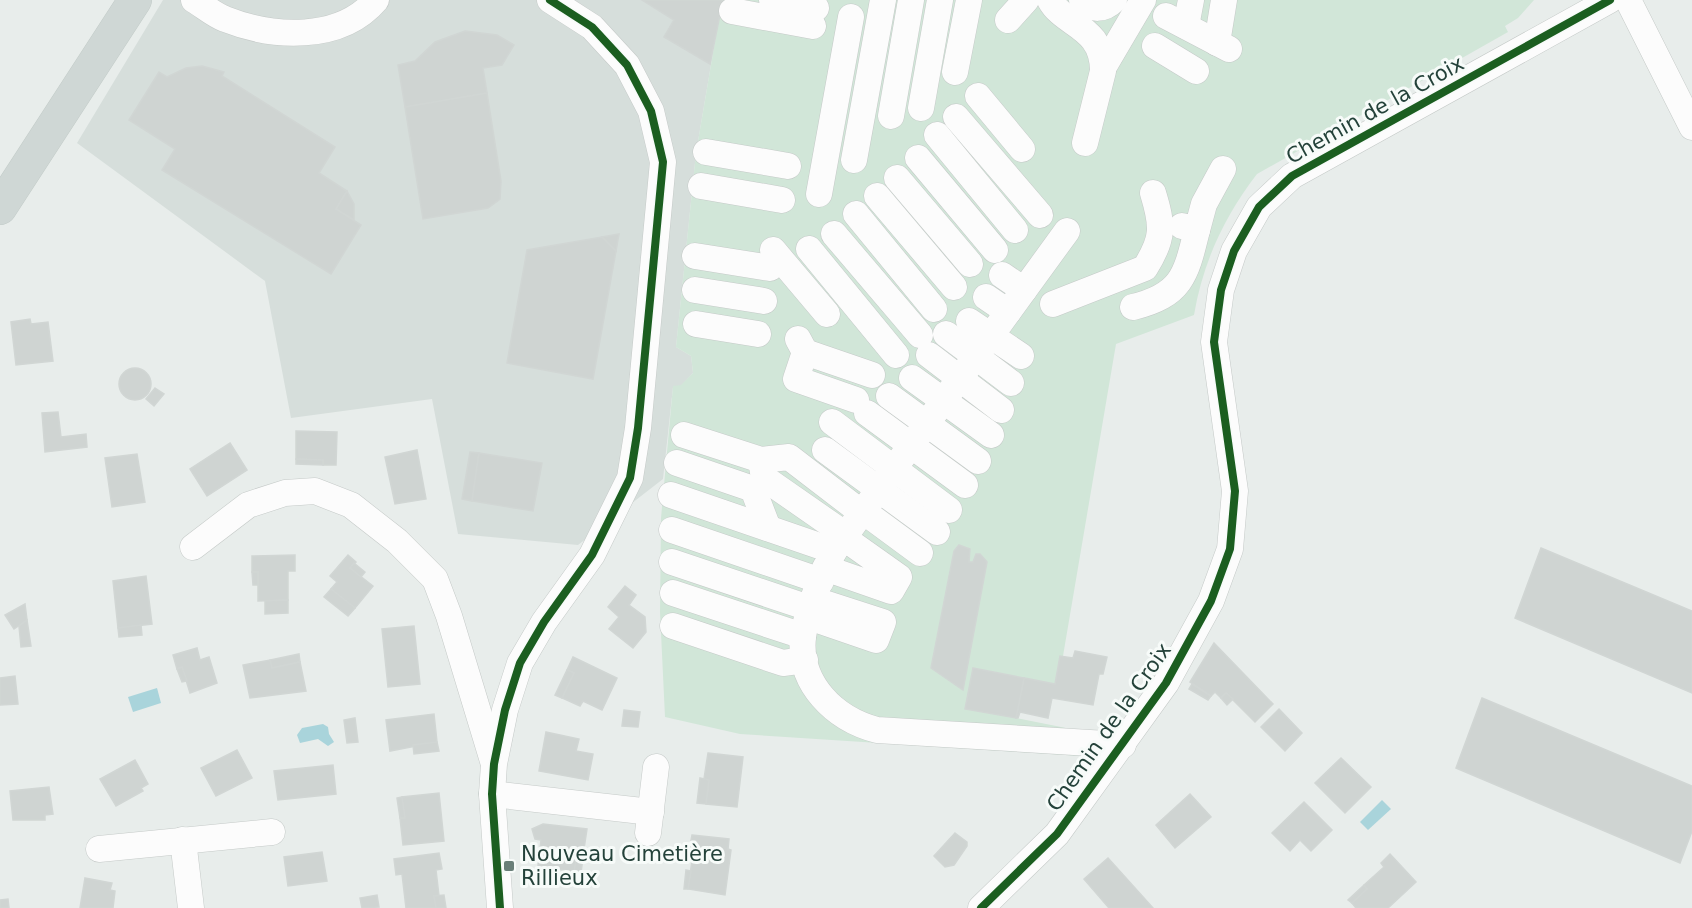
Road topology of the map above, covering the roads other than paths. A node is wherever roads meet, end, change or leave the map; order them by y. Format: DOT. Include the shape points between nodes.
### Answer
graph roads {
  1 [pos="135,0"];
  2 [pos="194,0"];
  3 [pos="376,0"];
  4 [pos="550,0"];
  5 [pos="772,0"];
  6 [pos="883,0"];
  7 [pos="911,0"];
  8 [pos="940,0"];
  9 [pos="969,0"];
  10 [pos="1026,0"];
  11 [pos="1050,0"];
  12 [pos="1082,0"];
  13 [pos="1143,0"];
  14 [pos="1191,0"];
  15 [pos="1208,0"];
  16 [pos="1224,0"];
  17 [pos="1610,0"];
  18 [pos="1628,0"];
  19 [pos="1108,2"];
  20 [pos="732,11"];
  21 [pos="851,17"];
  22 [pos="1008,20"];
  23 [pos="1192,42"];
  24 [pos="1103,68"];
  25 [pos="956,72"];
  26 [pos="978,96"];
  27 [pos="921,108"];
  28 [pos="891,116"];
  29 [pos="956,117"];
  30 [pos="1692,127"];
  31 [pos="937,135"];
  32 [pos="1084,143"];
  33 [pos="1022,149"];
  34 [pos="918,158"];
  35 [pos="854,160"];
  36 [pos="1223,169"];
  37 [pos="897,178"];
  38 [pos="783,191"];
  39 [pos="819,194"];
  40 [pos="1153,194"];
  41 [pos="878,196"];
  42 [pos="0,208"];
  43 [pos="856,214"];
  44 [pos="1040,215"];
  45 [pos="1161,220"];
  46 [pos="1014,230"];
  47 [pos="1197,230"];
  48 [pos="1067,231"];
  49 [pos="834,234"];
  50 [pos="809,249"];
  51 [pos="995,250"];
  52 [pos="970,264"];
  53 [pos="1002,275"];
  54 [pos="954,287"];
  55 [pos="695,290"];
  56 [pos="1024,290"];
  57 [pos="765,293"];
  58 [pos="1053,304"];
  59 [pos="1133,307"];
  60 [pos="978,308"];
  61 [pos="934,309"];
  62 [pos="827,314"];
  63 [pos="999,324"];
  64 [pos="946,334"];
  65 [pos="896,355"];
  66 [pos="976,356"];
  67 [pos="1021,356"];
  68 [pos="872,375"];
  69 [pos="912,378"];
  70 [pos="959,379"];
  71 [pos="1011,383"];
  72 [pos="889,396"];
  73 [pos="944,401"];
  74 [pos="1001,410"];
  75 [pos="832,422"];
  76 [pos="927,423"];
  77 [pos="684,435"];
  78 [pos="991,435"];
  79 [pos="911,445"];
  80 [pos="825,450"];
  81 [pos="760,460"];
  82 [pos="978,461"];
  83 [pos="677,463"];
  84 [pos="894,468"];
  85 [pos="965,485"];
  86 [pos="879,489"];
  87 [pos="671,495"];
  88 [pos="862,512"];
  89 [pos="768,528"];
  90 [pos="672,530"];
  91 [pos="193,547"];
  92 [pos="920,553"];
  93 [pos="672,562"];
  94 [pos="821,589"];
  95 [pos="673,593"];
  96 [pos="673,626"];
  97 [pos="1123,745"];
  98 [pos="494,765"];
  99 [pos="656,767"];
  100 [pos="492,794"];
  101 [pos="272,832"];
  102 [pos="183,840"];
  103 [pos="99,849"];
  104 [pos="191,908"];
  105 [pos="500,908"];
  106 [pos="981,908"];
  1 -- 42 [label="main road"];
  2 -- 3 [label="street" via="223,19 268,33 346,24"];
  4 -- 98 [label="street" via="592,27 627,64 651,111 663,162 630,478 592,555 520,663"];
  5 -- 20 [label="street" via="815,17"];
  6 -- 35 [label="street"];
  7 -- 28 [label="street"];
  8 -- 27 [label="street"];
  9 -- 25 [label="street"];
  10 -- 22 [label="street"];
  11 -- 24 [label="street" via="1089,35 1103,59"];
  12 -- 19 [label="street" via="1092,8"];
  13 -- 24 [label="street"];
  14 -- 23 [label="street"];
  15 -- 23 [label="street"];
  16 -- 23 [label="street"];
  17 -- 97 [label="street, Chemin de la Croix" via="1292,176 1259,207 1234,250 1221,290 1214,342 1235,491 1230,549 1211,601 1167,683"];
  18 -- 30 [label="street"];
  21 -- 39 [label="street"];
  24 -- 32 [label="street"];
  26 -- 33 [label="street"];
  29 -- 44 [label="street"];
  31 -- 46 [label="street"];
  34 -- 51 [label="street"];
  36 -- 47 [label="street" via="1204,204"];
  37 -- 52 [label="street"];
  38 -- 38 [label="street" via="703,178"];
  40 -- 45 [label="street"];
  41 -- 54 [label="street"];
  43 -- 61 [label="street"];
  45 -- 47 [label="street"];
  45 -- 58 [label="street" via="1160,238 1145,268"];
  47 -- 59 [label="street" via="1186,272 1174,290 1155,302"];
  48 -- 56 [label="street"];
  49 -- 70 [label="street" via="924,345"];
  50 -- 65 [label="street"];
  53 -- 56 [label="street"];
  55 -- 57 [label="street"];
  55 -- 57 [label="street"];
  55 -- 57 [label="street"];
  56 -- 63 [label="street"];
  57 -- 62 [label="street"];
  60 -- 63 [label="street"];
  63 -- 66 [label="street"];
  63 -- 67 [label="street"];
  64 -- 66 [label="street"];
  66 -- 70 [label="street"];
  66 -- 71 [label="street"];
  68 -- 79 [label="street" via="802,345 796,379 862,407"];
  69 -- 73 [label="street"];
  70 -- 73 [label="street"];
  70 -- 74 [label="street"];
  72 -- 76 [label="street"];
  73 -- 76 [label="street"];
  73 -- 78 [label="street"];
  75 -- 84 [label="street"];
  76 -- 79 [label="street"];
  76 -- 82 [label="street"];
  77 -- 81 [label="street"];
  79 -- 84 [label="street"];
  79 -- 85 [label="street"];
  80 -- 86 [label="street"];
  81 -- 88 [label="street" via="789,457"];
  81 -- 94 [label="street" via="764,478"];
  83 -- 89 [label="street" via="753,489"];
  84 -- 86 [label="street"];
  84 -- 86 [label="street" via="943,521"];
  86 -- 88 [label="street"];
  87 -- 89 [label="street"];
  88 -- 92 [label="street"];
  88 -- 94 [label="street"];
  89 -- 94 [label="street"];
  90 -- 94 [label="street"];
  91 -- 98 [label="street" via="248,505 285,493 315,491 351,505 397,541 435,579"];
  93 -- 94 [label="street"];
  94 -- 95 [label="street"];
  94 -- 96 [label="street" via="783,663"];
  94 -- 97 [label="street" via="811,678 834,710 861,726"];
  97 -- 106 [label="street, Chemin de la Croix" via="1057,834"];
  98 -- 100 [label="street"];
  99 -- 100 [label="street" via="649,823"];
  100 -- 105 [label="street"];
  101 -- 102 [label="street"];
  102 -- 103 [label="street"];
  102 -- 104 [label="street"];
}
